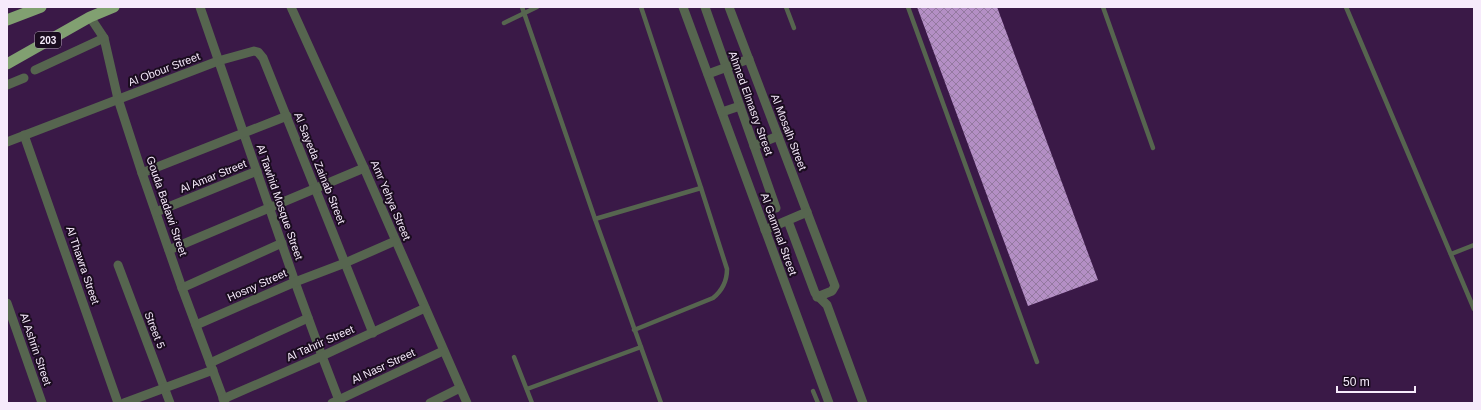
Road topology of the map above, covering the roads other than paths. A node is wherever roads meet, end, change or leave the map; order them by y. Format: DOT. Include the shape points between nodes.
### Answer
graph roads {
  1 [pos="41,7"];
  2 [pos="114,7"];
  3 [pos="200,7"];
  4 [pos="291,7"];
  5 [pos="522,7"];
  6 [pos="537,7"];
  7 [pos="640,7"];
  8 [pos="683,7"];
  9 [pos="704,7"];
  10 [pos="730,7"];
  11 [pos="786,7"];
  12 [pos="908,7"];
  13 [pos="1103,7"];
  14 [pos="1346,7"];
  15 [pos="524,13"];
  16 [pos="90,17"];
  17 [pos="7,20"];
  18 [pos="504,23"];
  19 [pos="794,28"];
  20 [pos="104,38"];
  21 [pos="749,60"];
  22 [pos="218,61"];
  23 [pos="7,64"];
  24 [pos="725,67"];
  25 [pos="35,70"];
  26 [pos="708,74"];
  27 [pos="24,78"];
  28 [pos="7,85"];
  29 [pos="118,99"];
  30 [pos="740,106"];
  31 [pos="722,112"];
  32 [pos="287,116"];
  33 [pos="244,134"];
  34 [pos="24,135"];
  35 [pos="778,136"];
  36 [pos="7,142"];
  37 [pos="754,146"];
  38 [pos="1153,148"];
  39 [pos="364,168"];
  40 [pos="257,171"];
  41 [pos="142,173"];
  42 [pos="315,188"];
  43 [pos="702,188"];
  44 [pos="270,207"];
  45 [pos="776,208"];
  46 [pos="156,212"];
  47 [pos="807,212"];
  48 [pos="595,219"];
  49 [pos="788,220"];
  50 [pos="765,230"];
  51 [pos="395,241"];
  52 [pos="282,243"];
  53 [pos="1474,245"];
  54 [pos="169,250"];
  55 [pos="1451,254"];
  56 [pos="345,263"];
  57 [pos="118,265"];
  58 [pos="295,282"];
  59 [pos="182,288"];
  60 [pos="817,296"];
  61 [pos="7,303"];
  62 [pos="425,308"];
  63 [pos="1474,309"];
  64 [pos="308,318"];
  65 [pos="196,325"];
  66 [pos="634,330"];
  67 [pos="373,333"];
  68 [pos="641,347"];
  69 [pos="443,350"];
  70 [pos="322,356"];
  71 [pos="514,357"];
  72 [pos="1037,362"];
  73 [pos="211,366"];
  74 [pos="164,388"];
  75 [pos="460,388"];
  76 [pos="527,389"];
  77 [pos="813,390"];
  78 [pos="224,401"];
  79 [pos="337,402"];
  80 [pos="42,403"];
  81 [pos="118,403"];
  82 [pos="124,403"];
  83 [pos="170,403"];
  84 [pos="430,403"];
  85 [pos="466,403"];
  86 [pos="532,403"];
  87 [pos="661,403"];
  88 [pos="818,403"];
  89 [pos="829,403"];
  90 [pos="863,403"];
  1 -- 17 [label="main road"];
  2 -- 16 [label="main road, 203"];
  3 -- 22 [label="street, Al Tawhid Mosque Street"];
  4 -- 39 [label="street, Amr Yehya Street"];
  5 -- 15 [label="lane"];
  6 -- 15 [label="lane"];
  7 -- 43 [label="lane"];
  8 -- 26 [label="street, Al Gammal Street"];
  9 -- 24 [label="street, Ahmed Elmasry Street"];
  10 -- 21 [label="street, Al Mosalh Street"];
  11 -- 19 [label="lane"];
  12 -- 72 [label="lane"];
  13 -- 38 [label="lane"];
  14 -- 55 [label="lane"];
  15 -- 18 [label="lane"];
  15 -- 48 [label="lane"];
  16 -- 20 [label="street, Gouda Badawi Street"];
  16 -- 23 [label="main road, 203"];
  20 -- 25 [label="street"];
  20 -- 29 [label="street, Gouda Badawi Street"];
  21 -- 24 [label="street"];
  21 -- 35 [label="street, Al Mosalh Street"];
  22 -- 29 [label="street, Al Obour Street"];
  22 -- 32 [label="street, Al Sayeda Zainab Street" via="251,51 258,52 263,58"];
  22 -- 33 [label="street, Al Tawhid Mosque Street"];
  24 -- 26 [label="street"];
  24 -- 30 [label="street, Ahmed Elmasry Street"];
  26 -- 31 [label="street, Al Gammal Street"];
  27 -- 28 [label="street"];
  29 -- 34 [label="street, Al Obour Street"];
  29 -- 41 [label="street, Gouda Badawi Street"];
  30 -- 31 [label="street"];
  30 -- 37 [label="street, Ahmed Elmasry Street"];
  31 -- 50 [label="street, Al Gammal Street"];
  32 -- 33 [label="street"];
  32 -- 42 [label="street, Al Sayeda Zainab Street"];
  33 -- 40 [label="street, Al Tawhid Mosque Street"];
  33 -- 41 [label="street"];
  34 -- 36 [label="street, Al Obour Street"];
  34 -- 81 [label="street, Al Thawra Street"];
  35 -- 37 [label="street"];
  35 -- 47 [label="street, Al Mosalh Street"];
  37 -- 45 [label="street, Ahmed Elmasry Street"];
  39 -- 42 [label="street"];
  39 -- 51 [label="street, Amr Yehya Street"];
  40 -- 44 [label="street, Al Tawhid Mosque Street"];
  40 -- 46 [label="street, Al Amar Street"];
  41 -- 46 [label="street, Gouda Badawi Street"];
  42 -- 44 [label="street"];
  42 -- 56 [label="street, Al Sayeda Zainab Street"];
  43 -- 48 [label="lane"];
  43 -- 66 [label="lane" via="727,269 724,285 713,298"];
  44 -- 52 [label="street, Al Tawhid Mosque Street"];
  44 -- 54 [label="street"];
  46 -- 54 [label="street, Gouda Badawi Street"];
  47 -- 49 [label="street"];
  47 -- 60 [label="street, Al Mosalh Street" via="835,286 832,291"];
  48 -- 66 [label="lane"];
  49 -- 50 [label="street"];
  49 -- 60 [label="street"];
  50 -- 89 [label="street, Al Gammal Street"];
  51 -- 56 [label="street, Hosny Street"];
  51 -- 62 [label="street, Amr Yehya Street"];
  52 -- 58 [label="street, Al Tawhid Mosque Street"];
  52 -- 59 [label="street"];
  53 -- 55 [label="lane"];
  54 -- 59 [label="street, Gouda Badawi Street"];
  55 -- 63 [label="lane"];
  56 -- 58 [label="street, Hosny Street"];
  56 -- 67 [label="street, Al Sayeda Zainab Street"];
  57 -- 74 [label="street, Street 5"];
  58 -- 64 [label="street, Al Tawhid Mosque Street"];
  58 -- 65 [label="street, Hosny Street"];
  59 -- 65 [label="street, Gouda Badawi Street"];
  60 -- 90 [label="street" via="826,305"];
  61 -- 80 [label="street, Al Ashrin Street"];
  62 -- 67 [label="street, Al Tahrir Street"];
  62 -- 69 [label="street, Amr Yehya Street"];
  64 -- 70 [label="street, Al Tawhid Mosque Street"];
  64 -- 73 [label="street"];
  65 -- 73 [label="street, Gouda Badawi Street"];
  66 -- 68 [label="lane"];
  67 -- 70 [label="street, Al Tahrir Street"];
  68 -- 76 [label="lane"];
  68 -- 87 [label="lane"];
  69 -- 75 [label="street, Amr Yehya Street"];
  69 -- 79 [label="street, Al Nasr Street"];
  70 -- 78 [label="street, Al Tahrir Street"];
  70 -- 79 [label="street, Al Tawhid Mosque Street"];
  71 -- 76 [label="lane"];
  73 -- 74 [label="street"];
  73 -- 78 [label="street, Gouda Badawi Street"];
  74 -- 82 [label="street"];
  74 -- 83 [label="street, Street 5"];
  75 -- 84 [label="street"];
  75 -- 85 [label="street, Amr Yehya Street"];
  76 -- 86 [label="lane"];
  77 -- 88 [label="lane"];
}
